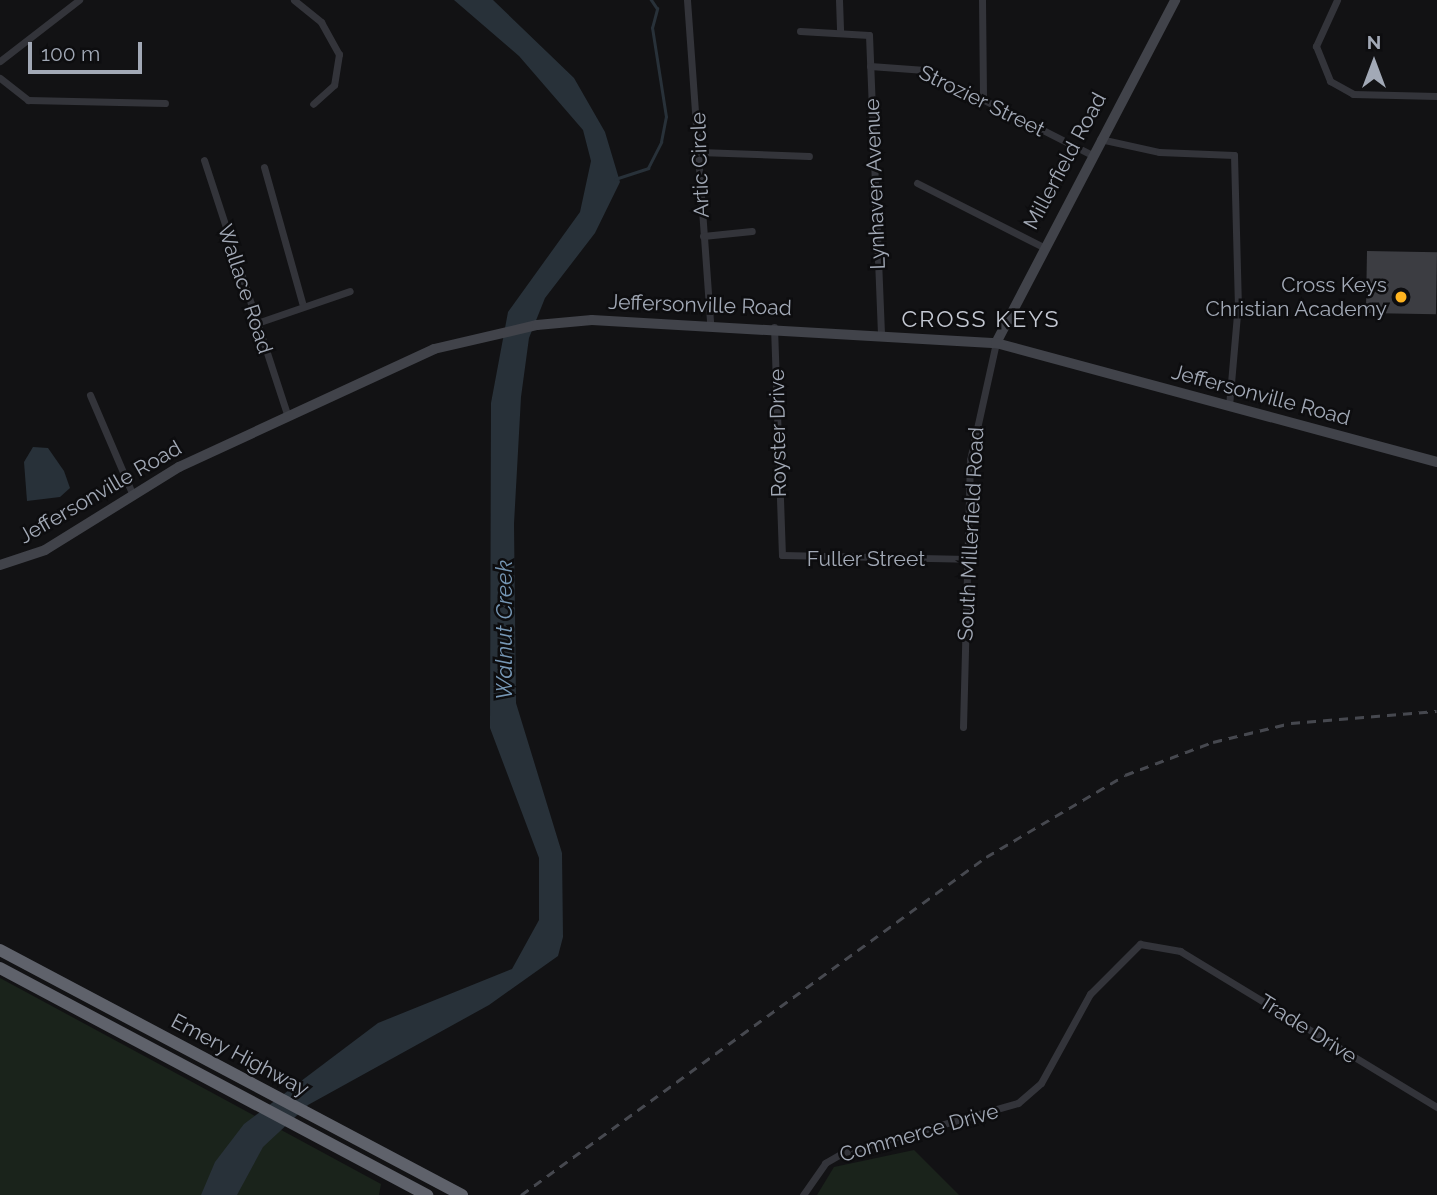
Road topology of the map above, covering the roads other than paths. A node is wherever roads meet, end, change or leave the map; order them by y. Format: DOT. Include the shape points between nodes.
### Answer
graph roads {
  1 [pos="79,0"];
  2 [pos="294,0"];
  3 [pos="839,0"];
  4 [pos="982,0"];
  5 [pos="1336,0"];
  6 [pos="688,3"];
  7 [pos="1171,3"];
  8 [pos="800,31"];
  9 [pos="839,31"];
  10 [pos="0,61"];
  11 [pos="870,66"];
  12 [pos="0,78"];
  13 [pos="1437,96"];
  14 [pos="983,100"];
  15 [pos="165,103"];
  16 [pos="313,104"];
  17 [pos="1099,139"];
  18 [pos="699,152"];
  19 [pos="1090,154"];
  20 [pos="809,156"];
  21 [pos="204,160"];
  22 [pos="264,167"];
  23 [pos="917,183"];
  24 [pos="752,231"];
  25 [pos="703,236"];
  26 [pos="1041,246"];
  27 [pos="351,291"];
  28 [pos="303,306"];
  29 [pos="257,323"];
  30 [pos="710,324"];
  31 [pos="774,327"];
  32 [pos="881,332"];
  33 [pos="996,344"];
  34 [pos="90,395"];
  35 [pos="1229,406"];
  36 [pos="288,416"];
  37 [pos="1437,462"];
  38 [pos="132,493"];
  39 [pos="780,540"];
  40 [pos="967,559"];
  41 [pos="0,565"];
  42 [pos="963,727"];
  43 [pos="0,950"];
  44 [pos="1180,951"];
  45 [pos="0,968"];
  46 [pos="1437,1107"];
  47 [pos="402,1165"];
  48 [pos="395,1177"];
  49 [pos="427,1195"];
  50 [pos="462,1195"];
  51 [pos="803,1195"];
  1 -- 10 [label="street"];
  2 -- 16 [label="street" via="321,22 339,54 334,85"];
  3 -- 9 [label="street"];
  4 -- 14 [label="street"];
  5 -- 13 [label="street" via="1316,47 1330,81 1353,94"];
  6 -- 18 [label="street, Artic Circle"];
  7 -- 17 [label="street, Millerfield Road"];
  8 -- 9 [label="street"];
  9 -- 11 [label="street, Lynhaven Avenue" via="869,34"];
  11 -- 14 [label="street, Strozier Street" via="915,67"];
  11 -- 32 [label="street, Lynhaven Avenue"];
  12 -- 15 [label="street" via="28,100"];
  14 -- 19 [label="street, Strozier Street"];
  17 -- 19 [label="street, Millerfield Road"];
  17 -- 35 [label="street" via="1159,152 1234,155 1237,350"];
  18 -- 20 [label="street"];
  18 -- 25 [label="street, Artic Circle"];
  19 -- 26 [label="street, Millerfield Road"];
  21 -- 29 [label="street, Wallace Road"];
  22 -- 28 [label="street"];
  23 -- 26 [label="street"];
  24 -- 25 [label="street"];
  25 -- 30 [label="street, Artic Circle"];
  26 -- 33 [label="street, Millerfield Road"];
  27 -- 28 [label="street"];
  28 -- 29 [label="street"];
  29 -- 36 [label="street, Wallace Road"];
  30 -- 31 [label="street, Jeffersonville Road"];
  30 -- 36 [label="street, Jeffersonville Road" via="581,321 475,336"];
  31 -- 32 [label="street, Jeffersonville Road"];
  31 -- 39 [label="street, Royster Drive"];
  32 -- 33 [label="street, Jeffersonville Road"];
  33 -- 35 [label="street, Jeffersonville Road"];
  33 -- 40 [label="street, South Millerfield Road" via="974,429"];
  34 -- 38 [label="street"];
  35 -- 37 [label="street, Jeffersonville Road"];
  36 -- 38 [label="street, Jeffersonville Road"];
  38 -- 41 [label="street, Jeffersonville Road" via="45,550"];
  39 -- 40 [label="street, Fuller Street" via="782,555 795,559"];
  40 -- 42 [label="street, South Millerfield Road"];
  43 -- 47 [label="highway, Emery Highway"];
  44 -- 46 [label="street, Trade Drive"];
  44 -- 51 [label="street, Commerce Drive" via="1151,943 1130,950 1090,994 1041,1083 1018,1103 842,1153 825,1163"];
  45 -- 48 [label="highway, Emery Highway"];
  47 -- 48 [label="highway"];
  47 -- 50 [label="highway, Emery Highway"];
  48 -- 49 [label="highway, Emery Highway"];
}
